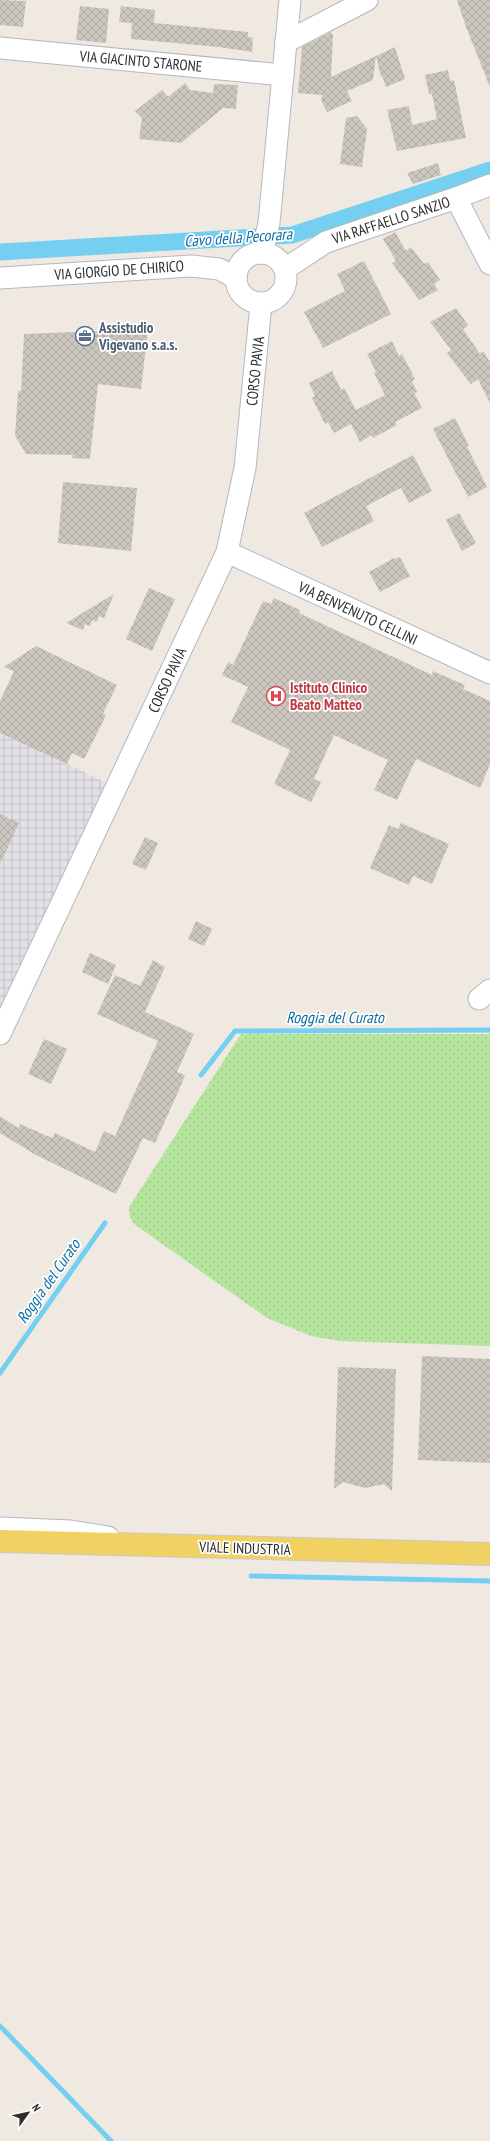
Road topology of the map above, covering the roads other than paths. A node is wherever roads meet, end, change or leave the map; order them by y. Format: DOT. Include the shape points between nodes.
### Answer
graph roads {
  1 [pos="290,0"];
  2 [pos="367,0"];
  3 [pos="286,42"];
  4 [pos="0,48"];
  5 [pos="283,75"];
  6 [pos="490,185"];
  7 [pos="456,198"];
  8 [pos="262,252"];
  9 [pos="490,264"];
  10 [pos="285,269"];
  11 [pos="0,278"];
  12 [pos="236,278"];
  13 [pos="261,304"];
  14 [pos="227,552"];
  15 [pos="490,673"];
  16 [pos="3,1022"];
  17 [pos="0,1528"];
  18 [pos="0,1541"];
  19 [pos="160,1545"];
  20 [pos="0,1553"];
  21 [pos="490,1554"];
  1 -- 3 [label="street"];
  2 -- 3 [label="street"];
  3 -- 5 [label="street"];
  4 -- 5 [label="street, VIA GIACINTO STARONE"];
  5 -- 8 [label="street" via="269,223"];
  6 -- 7 [label="street"];
  7 -- 9 [label="street, VIA RAFFAELLO SANZIO"];
  7 -- 10 [label="street, VIA RAFFAELLO SANZIO" via="326,242"];
  8 -- 10 [label="street" via="280,260"];
  8 -- 12 [label="street" via="244,260 238,268"];
  10 -- 13 [label="street" via="287,279 280,297"];
  11 -- 12 [label="street, VIA GIORGIO DE CHIRICO" via="191,266 219,269"];
  12 -- 13 [label="street" via="243,296 252,304"];
  13 -- 14 [label="street, CORSO PAVIA" via="245,468"];
  14 -- 15 [label="street, VIA BENVENUTO CELLINI"];
  14 -- 16 [label="street, CORSO PAVIA"];
  17 -- 19 [label="street" via="71,1531"];
  18 -- 19 [label="main road, VIALE INDUSTRIA"];
  19 -- 20 [label="main road" via="84,1555"];
  19 -- 21 [label="main road, VIALE INDUSTRIA"];
}
